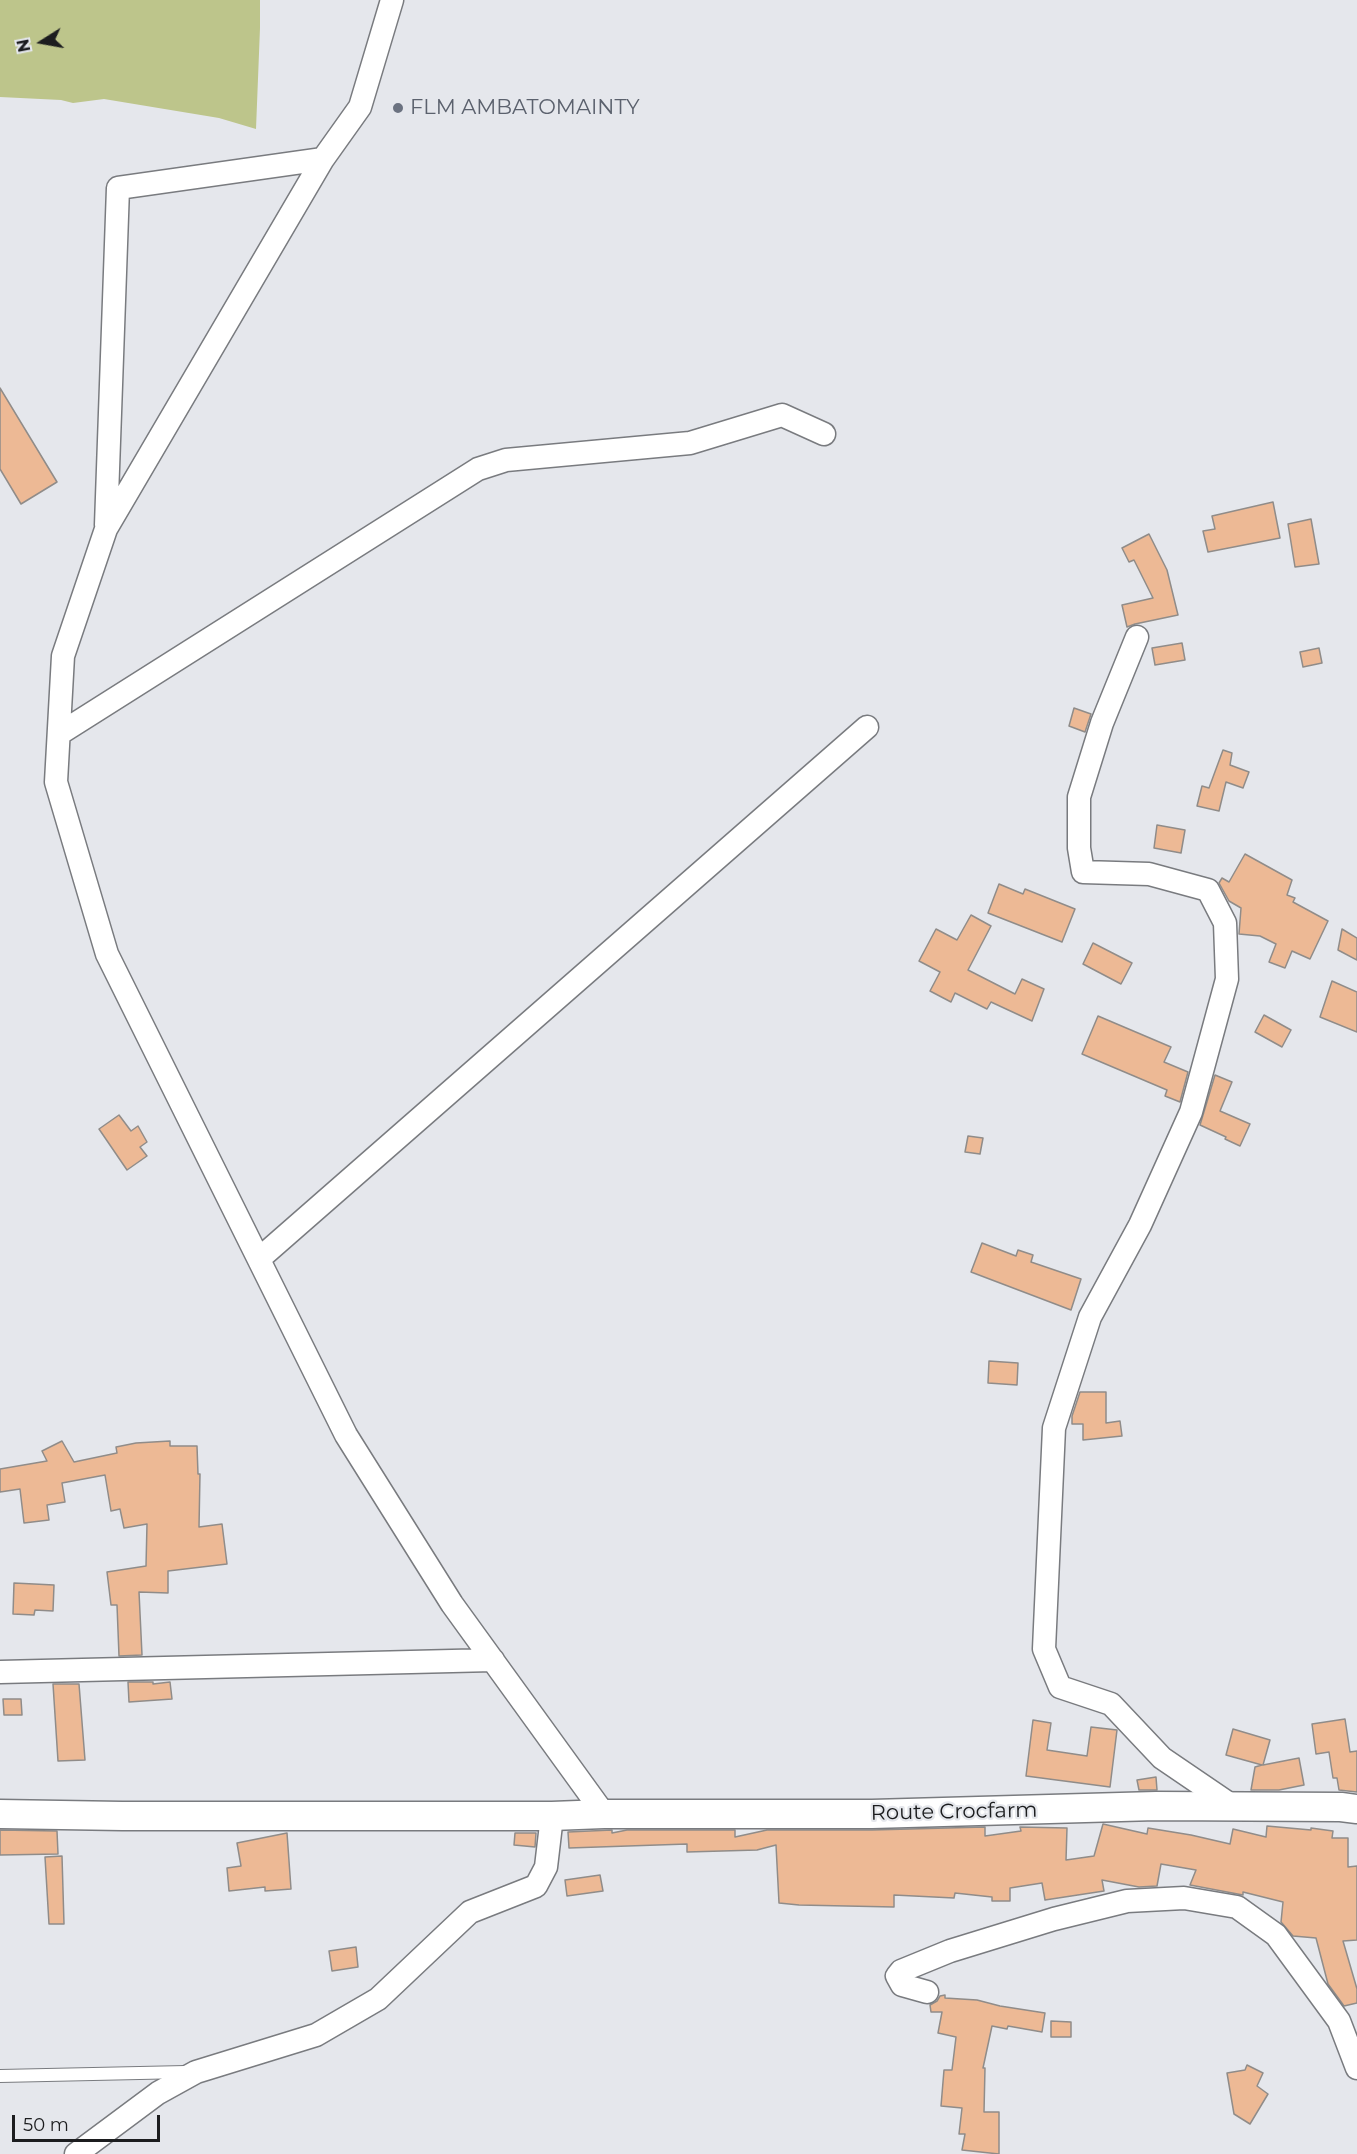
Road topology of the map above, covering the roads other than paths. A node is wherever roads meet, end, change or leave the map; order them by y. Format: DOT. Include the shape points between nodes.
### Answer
graph roads {
  1 [pos="392,0"];
  2 [pos="323,159"];
  3 [pos="824,434"];
  4 [pos="106,529"];
  5 [pos="1137,637"];
  6 [pos="867,727"];
  7 [pos="59,734"];
  8 [pos="259,1259"];
  9 [pos="493,1660"];
  10 [pos="0,1672"];
  11 [pos="1234,1807"];
  12 [pos="1357,1809"];
  13 [pos="0,1814"];
  14 [pos="604,1814"];
  15 [pos="552,1816"];
  16 [pos="927,1992"];
  17 [pos="1357,2068"];
  18 [pos="196,2072"];
  19 [pos="0,2076"];
  20 [pos="76,2154"];
  1 -- 2 [label="street" via="360,107"];
  2 -- 4 [label="street"];
  2 -- 4 [label="street" via="118,188"];
  3 -- 7 [label="street" via="782,415 690,443 506,460 478,469"];
  4 -- 7 [label="street" via="63,656"];
  5 -- 11 [label="street" via="1102,723 1079,797 1083,872 1149,874 1208,890 1225,923 1227,979 1191,1112 1140,1225 1090,1317 1054,1428 1044,1649 1060,1687 1111,1704 1162,1758"];
  6 -- 8 [label="street"];
  7 -- 8 [label="street" via="56,782 107,954"];
  8 -- 9 [label="street" via="346,1436 452,1604"];
  9 -- 10 [label="street"];
  9 -- 14 [label="street"];
  11 -- 12 [label="street, Route Crocfarm"];
  11 -- 14 [label="street, Route Crocfarm"];
  13 -- 15 [label="street, Route Crocfarm"];
  14 -- 15 [label="street, Route Crocfarm"];
  15 -- 18 [label="street" via="546,1867 536,1886 470,1912 378,1999 316,2035"];
  16 -- 17 [label="street" via="902,1985 897,1976 950,1951 1054,1919 1127,1901 1184,1898 1237,1907 1276,1935 1339,2021"];
  18 -- 19 [label="lane"];
  18 -- 20 [label="street" via="158,2093"];
}
